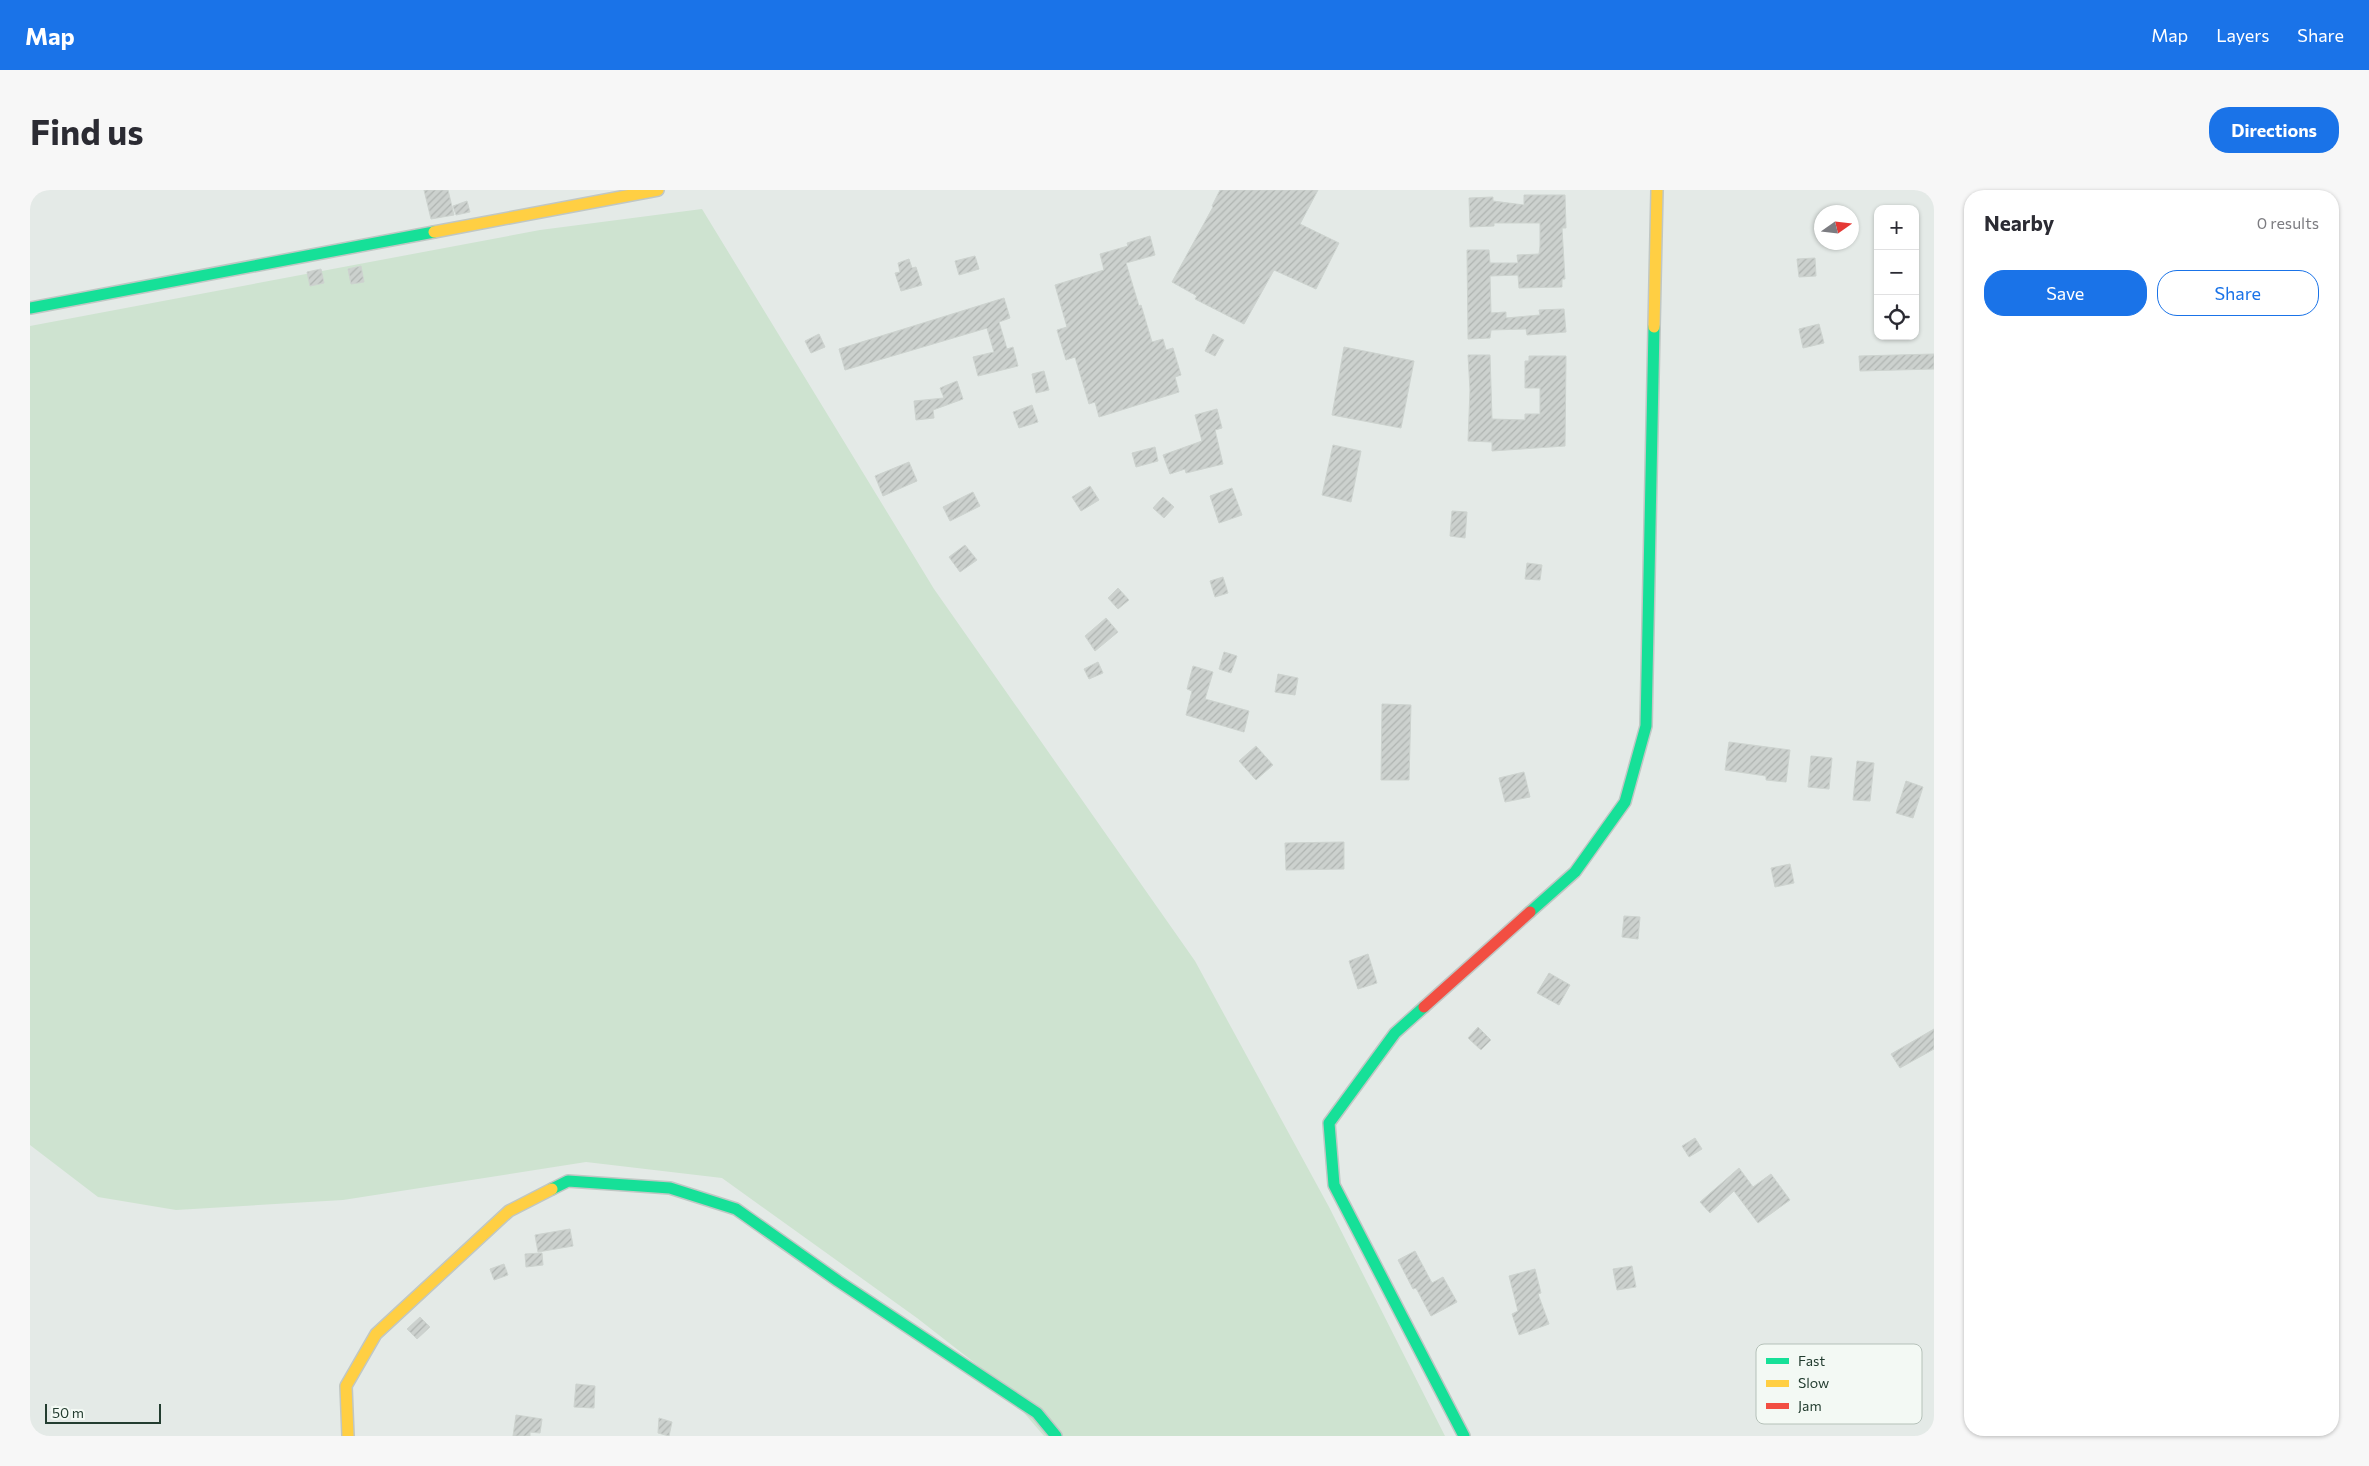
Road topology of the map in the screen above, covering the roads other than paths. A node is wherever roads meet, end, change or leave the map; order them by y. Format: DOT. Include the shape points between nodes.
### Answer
graph roads {
  1 [pos="658,190"];
  2 [pos="1657,190"];
  3 [pos="30,308"];
  4 [pos="348,1436"];
  5 [pos="1056,1436"];
  6 [pos="1464,1436"];
  1 -- 3 [label="main road"];
  2 -- 6 [label="main road" via="1646,726 1625,802 1575,872 1395,1033 1329,1123 1334,1185"];
  4 -- 5 [label="main road" via="346,1386 376,1334 509,1211 568,1181 670,1188 736,1209 1037,1413"];
}
